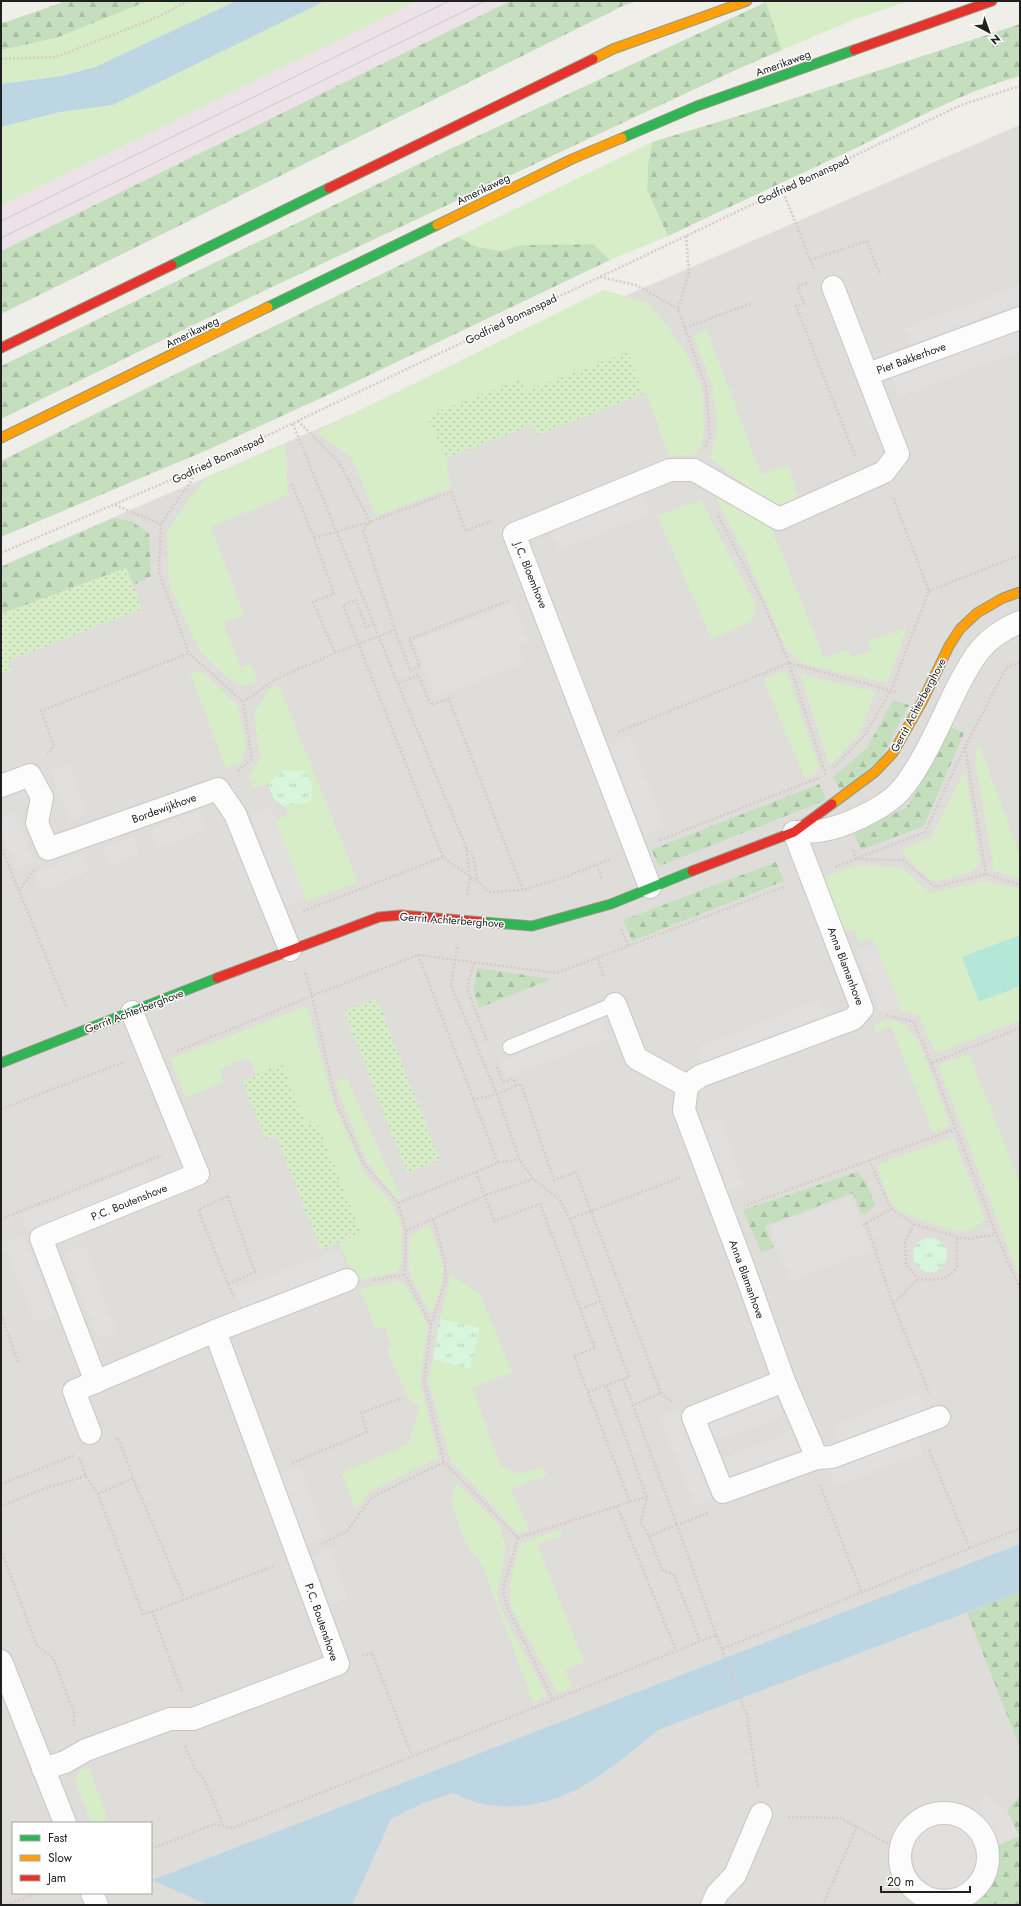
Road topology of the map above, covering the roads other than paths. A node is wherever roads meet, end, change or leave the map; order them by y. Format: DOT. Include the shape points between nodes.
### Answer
graph roads {
  1 [pos="747,1"];
  2 [pos="992,1"];
  3 [pos="833,287"];
  4 [pos="1020,318"];
  5 [pos="1,348"];
  6 [pos="868,374"];
  7 [pos="1,438"];
  8 [pos="1020,592"];
  9 [pos="1020,622"];
  10 [pos="1,786"];
  11 [pos="794,832"];
  12 [pos="650,887"];
  13 [pos="293,949"];
  14 [pos="615,1004"];
  15 [pos="132,1012"];
  16 [pos="510,1047"];
  17 [pos="1,1063"];
  18 [pos="687,1086"];
  19 [pos="347,1280"];
  20 [pos="215,1331"];
  21 [pos="784,1381"];
  22 [pos="96,1382"];
  23 [pos="939,1418"];
  24 [pos="90,1433"];
  25 [pos="814,1460"];
  26 [pos="3,1673"];
  27 [pos="43,1769"];
  28 [pos="761,1814"];
  29 [pos="64,1822"];
  30 [pos="92,1894"];
  31 [pos="939,1903"];
  32 [pos="97,1905"];
  33 [pos="712,1905"];
  1 -- 5 [label="main road" via="613,49"];
  2 -- 7 [label="main road, Amerikaweg" via="697,106 572,159"];
  3 -- 6 [label="street, Piet Bakkerhove"];
  4 -- 6 [label="street, Piet Bakkerhove"];
  6 -- 12 [label="street, J.C. Bloemhove" via="898,454 874,476 779,519 694,470 670,470 514,534"];
  8 -- 11 [label="main road, Gerrit Achterberghove" via="1003,598 977,613 960,629 893,753 875,772"];
  9 -- 11 [label="street, Gerrit Achterberghove" via="989,639 974,656 915,769 896,795 878,809 845,823 824,830"];
  10 -- 13 [label="street, Bordewijkhove" via="30,775 42,797 37,823 48,850 218,789 235,814 278,921"];
  11 -- 12 [label="main road, Gerrit Achterberghove"];
  11 -- 18 [label="street, Anna Blamanhove" via="862,1009 853,1019 700,1076"];
  12 -- 13 [label="main road, Gerrit Achterberghove" via="611,904 532,926 401,915 379,918"];
  13 -- 15 [label="main road, Gerrit Achterberghove"];
  14 -- 16 [label="lane"];
  14 -- 18 [label="street" via="636,1058"];
  15 -- 17 [label="main road, Gerrit Achterberghove"];
  15 -- 22 [label="street, P.C. Boutenshove" via="198,1174 40,1238"];
  18 -- 21 [label="street, Anna Blamanhove" via="684,1110"];
  19 -- 20 [label="street"];
  20 -- 22 [label="street"];
  20 -- 27 [label="street, P.C. Boutenshove" via="338,1664 193,1719 170,1719"];
  21 -- 25 [label="street, Anna Blamanhove"];
  21 -- 25 [label="street" via="693,1417 723,1492"];
  22 -- 24 [label="street" via="74,1391"];
  23 -- 25 [label="street" via="832,1457"];
  26 -- 27 [label="street"];
  27 -- 29 [label="street"];
  28 -- 33 [label="street" via="735,1875 717,1894"];
  30 -- 32 [label="street"];
  31 -- 31 [label="street" via="917,1892 909,1884 900,1862 900,1850 905,1836 914,1824 926,1816 941,1812 956,1813 969,1819 980,1829 987,1842 989,1857 986,1872 979,1885 968,1895"];
}
